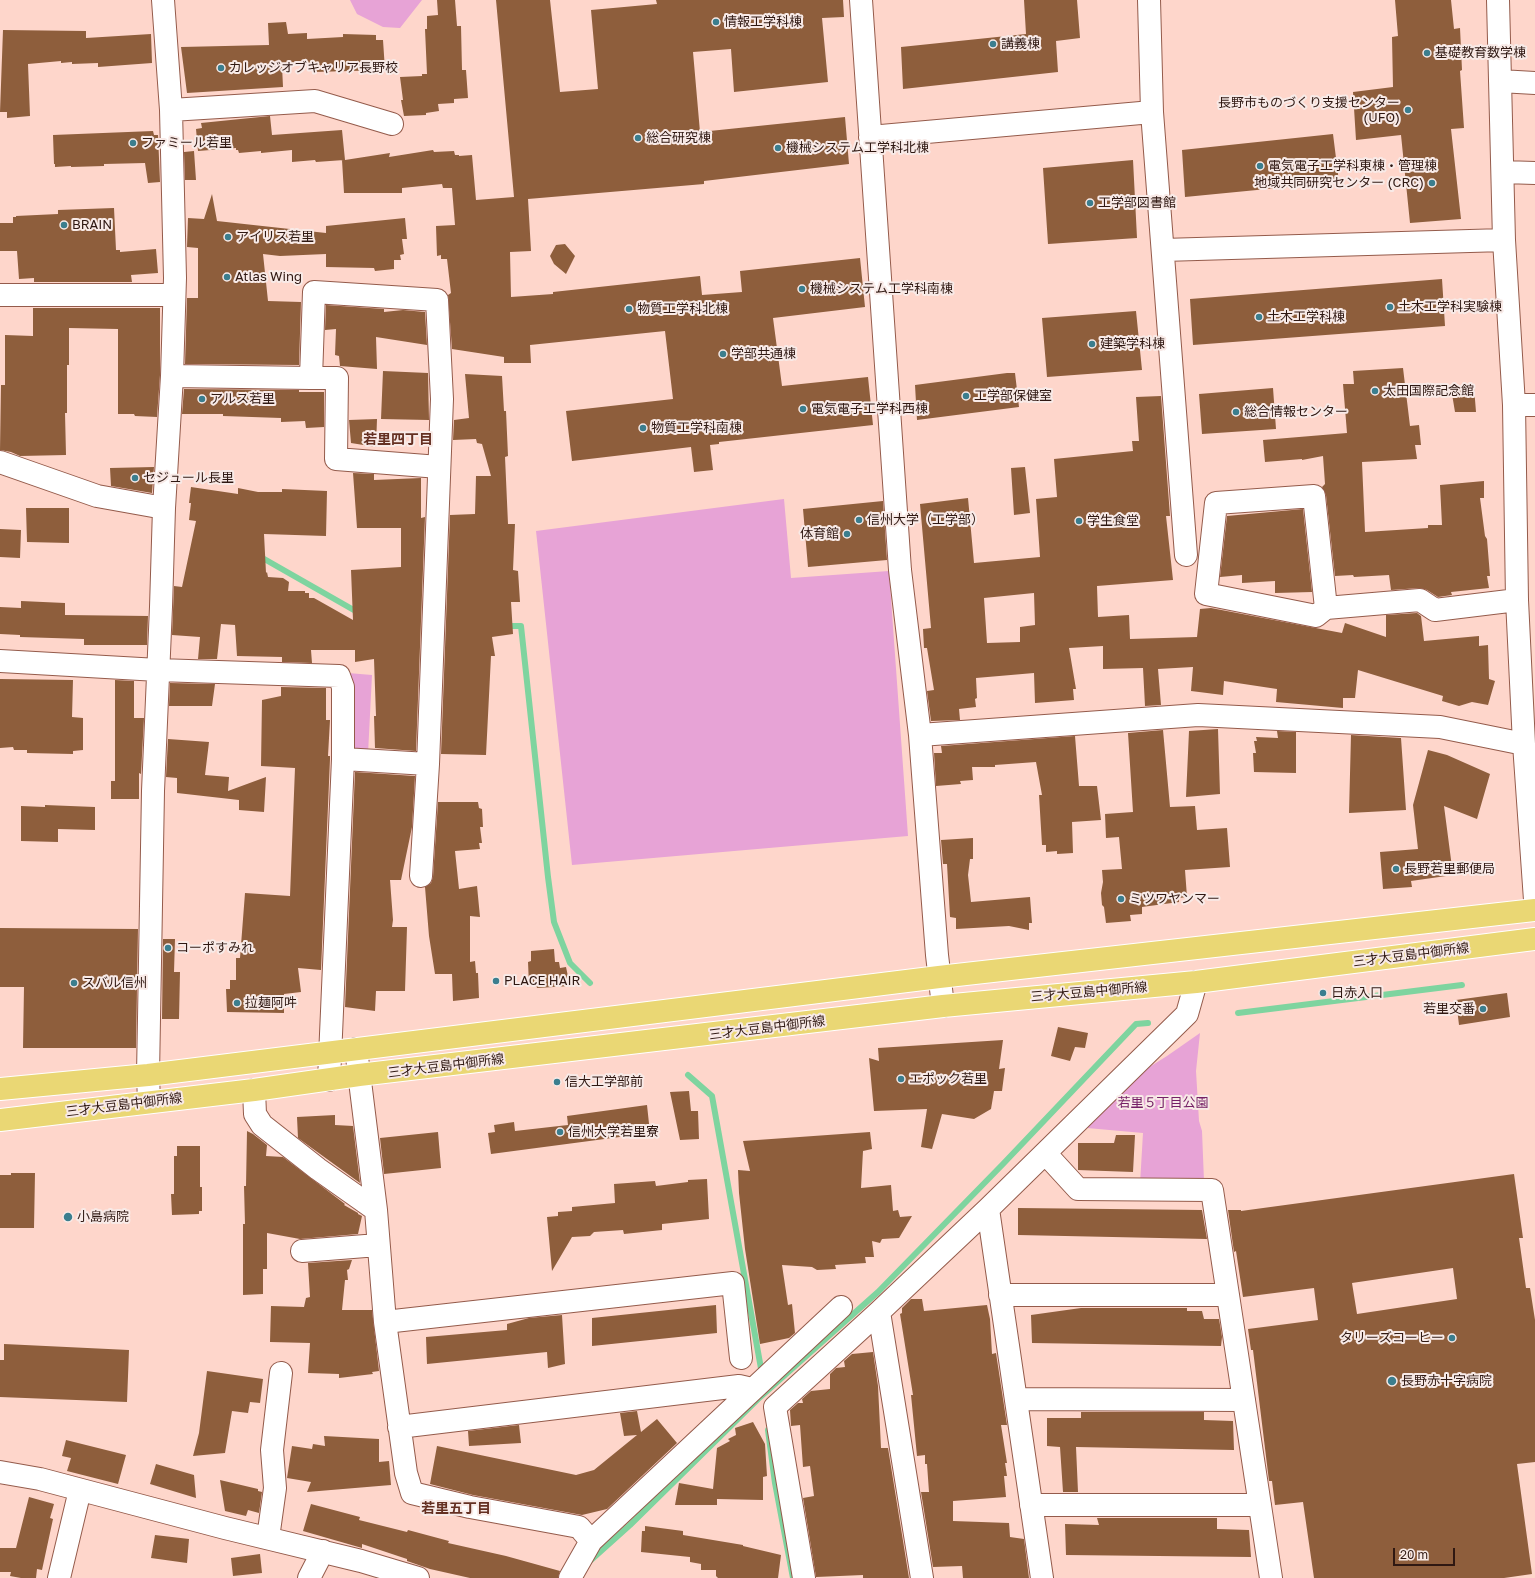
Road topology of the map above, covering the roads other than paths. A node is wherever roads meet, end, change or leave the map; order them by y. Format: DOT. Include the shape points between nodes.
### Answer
graph roads {
  1 [pos="163,0"];
  2 [pos="860,0"];
  3 [pos="1149,0"];
  4 [pos="1498,0"];
  5 [pos="1500,82"];
  6 [pos="1535,83"];
  7 [pos="170,110"];
  8 [pos="1152,112"];
  9 [pos="392,124"];
  10 [pos="870,137"];
  11 [pos="1503,172"];
  12 [pos="1535,173"];
  13 [pos="1504,240"];
  14 [pos="1163,250"];
  15 [pos="0,295"];
  16 [pos="174,295"];
  17 [pos="172,376"];
  18 [pos="311,378"];
  19 [pos="1514,405"];
  20 [pos="1535,405"];
  21 [pos="0,462"];
  22 [pos="439,467"];
  23 [pos="164,508"];
  24 [pos="1186,555"];
  25 [pos="1517,600"];
  26 [pos="1326,608"];
  27 [pos="0,661"];
  28 [pos="158,670"];
  29 [pos="920,735"];
  30 [pos="1524,744"];
  31 [pos="343,759"];
  32 [pos="428,764"];
  33 [pos="1532,816"];
  34 [pos="421,876"];
  35 [pos="1535,900"];
  36 [pos="1535,910"];
  37 [pos="1535,938"];
  38 [pos="939,977"];
  39 [pos="1196,982"];
  40 [pos="943,1006"];
  41 [pos="356,1050"];
  42 [pos="330,1052"];
  43 [pos="148,1075"];
  44 [pos="358,1076"];
  45 [pos="329,1080"];
  46 [pos="0,1089"];
  47 [pos="254,1090"];
  48 [pos="149,1102"];
  49 [pos="0,1120"];
  50 [pos="1045,1153"];
  51 [pos="988,1209"];
  52 [pos="376,1210"];
  53 [pos="378,1245"];
  54 [pos="302,1251"];
  55 [pos="1000,1295"];
  56 [pos="1228,1295"];
  57 [pos="841,1307"];
  58 [pos="879,1312"];
  59 [pos="385,1322"];
  60 [pos="741,1358"];
  61 [pos="281,1373"];
  62 [pos="752,1389"];
  63 [pos="1016,1399"];
  64 [pos="1244,1400"];
  65 [pos="399,1427"];
  66 [pos="0,1472"];
  67 [pos="80,1490"];
  68 [pos="1031,1505"];
  69 [pos="1260,1505"];
  70 [pos="268,1538"];
  71 [pos="591,1541"];
  72 [pos="323,1552"];
  73 [pos="59,1578"];
  74 [pos="309,1578"];
  75 [pos="418,1578"];
  76 [pos="570,1578"];
  77 [pos="804,1578"];
  78 [pos="922,1578"];
  79 [pos="1042,1578"];
  80 [pos="1271,1578"];
  1 -- 7 [label="street"];
  2 -- 10 [label="street"];
  3 -- 8 [label="street"];
  4 -- 5 [label="street"];
  5 -- 6 [label="street"];
  5 -- 11 [label="street"];
  7 -- 9 [label="street" via="315,101"];
  7 -- 16 [label="street"];
  8 -- 10 [label="street"];
  8 -- 14 [label="street"];
  10 -- 29 [label="street" via="900,570"];
  11 -- 12 [label="street"];
  11 -- 13 [label="street"];
  13 -- 14 [label="street"];
  13 -- 19 [label="street"];
  14 -- 24 [label="street"];
  15 -- 16 [label="street"];
  16 -- 17 [label="street"];
  17 -- 18 [label="street"];
  17 -- 23 [label="street"];
  18 -- 22 [label="street" via="337,378 336,459"];
  18 -- 22 [label="street" via="314,292 437,300 442,399"];
  19 -- 20 [label="street"];
  19 -- 25 [label="street"];
  21 -- 23 [label="street" via="97,496"];
  22 -- 32 [label="street"];
  23 -- 28 [label="street"];
  25 -- 26 [label="street" via="1435,610 1420,600"];
  25 -- 30 [label="street"];
  26 -- 26 [label="street" via="1314,496 1216,503 1206,594 1316,616"];
  27 -- 28 [label="street"];
  28 -- 31 [label="street" via="339,676 343,687"];
  28 -- 43 [label="street" via="153,791"];
  29 -- 30 [label="street" via="1198,716 1440,727"];
  29 -- 38 [label="street"];
  30 -- 33 [label="street"];
  31 -- 32 [label="street"];
  31 -- 42 [label="street"];
  32 -- 34 [label="street"];
  33 -- 35 [label="street"];
  36 -- 38 [label="main road, 三才大豆島中御所線"];
  37 -- 39 [label="main road, 三才大豆島中御所線"];
  38 -- 40 [label="street"];
  38 -- 41 [label="main road, 三才大豆島中御所線"];
  39 -- 40 [label="main road, 三才大豆島中御所線"];
  39 -- 50 [label="street" via="1187,1014"];
  40 -- 44 [label="main road, 三才大豆島中御所線"];
  41 -- 42 [label="main road, 三才大豆島中御所線"];
  41 -- 44 [label="street"];
  42 -- 43 [label="main road, 三才大豆島中御所線"];
  42 -- 45 [label="street"];
  43 -- 46 [label="main road, 三才大豆島中御所線"];
  43 -- 48 [label="street"];
  44 -- 45 [label="main road, 三才大豆島中御所線"];
  44 -- 52 [label="street"];
  45 -- 47 [label="main road, 三才大豆島中御所線"];
  47 -- 48 [label="main road, 三才大豆島中御所線"];
  47 -- 52 [label="street" via="255,1114 262,1125"];
  48 -- 49 [label="main road, 三才大豆島中御所線"];
  50 -- 51 [label="street"];
  50 -- 56 [label="street" via="1078,1189 1212,1190"];
  51 -- 55 [label="street"];
  51 -- 58 [label="street"];
  52 -- 53 [label="street"];
  53 -- 54 [label="street"];
  53 -- 59 [label="street"];
  55 -- 56 [label="street"];
  55 -- 63 [label="street"];
  56 -- 64 [label="street"];
  57 -- 62 [label="street"];
  58 -- 77 [label="street" via="775,1407"];
  58 -- 78 [label="street"];
  59 -- 60 [label="street" via="733,1283"];
  59 -- 65 [label="street"];
  61 -- 70 [label="street" via="272,1450 275,1488"];
  62 -- 65 [label="street" via="739,1386"];
  62 -- 71 [label="street"];
  63 -- 64 [label="street"];
  63 -- 68 [label="street"];
  64 -- 69 [label="street"];
  65 -- 71 [label="street" via="412,1493 470,1507 579,1527"];
  66 -- 67 [label="street"];
  67 -- 70 [label="street"];
  67 -- 73 [label="street"];
  68 -- 69 [label="street"];
  68 -- 79 [label="street"];
  69 -- 80 [label="street"];
  70 -- 72 [label="street"];
  71 -- 76 [label="street"];
  72 -- 74 [label="street"];
  72 -- 75 [label="street"];
}
